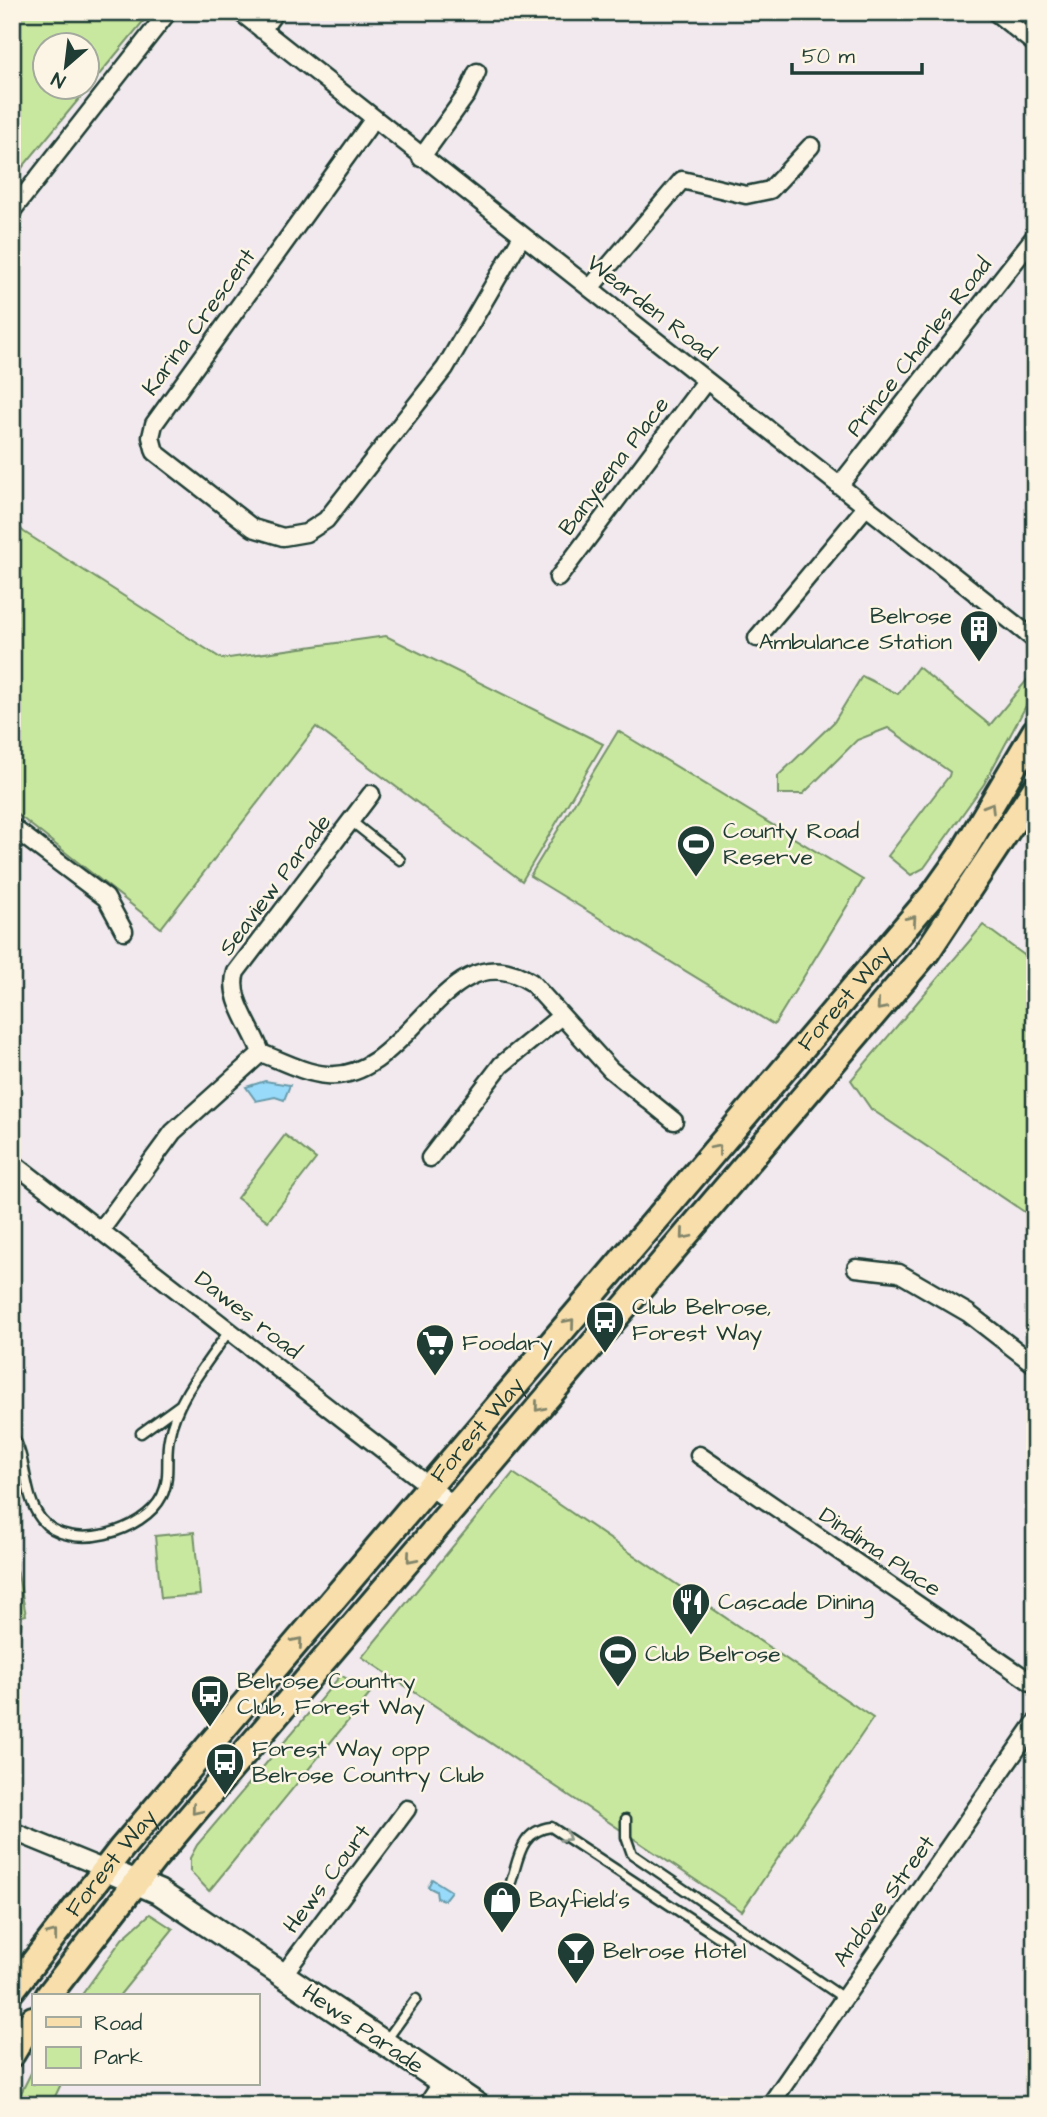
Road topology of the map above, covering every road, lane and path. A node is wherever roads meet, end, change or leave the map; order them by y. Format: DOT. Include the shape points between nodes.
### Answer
graph roads {
  1 [pos="168,12"];
  2 [pos="240,12"];
  3 [pos="275,12"];
  4 [pos="995,12"];
  5 [pos="262,30"];
  6 [pos="1035,44"];
  7 [pos="477,72"];
  8 [pos="373,120"];
  9 [pos="811,146"];
  10 [pos="421,158"];
  11 [pos="12,211"];
  12 [pos="522,236"];
  13 [pos="1035,236"];
  14 [pos="590,288"];
  15 [pos="706,381"];
  16 [pos="839,486"];
  17 [pos="865,508"];
  18 [pos="558,578"];
  19 [pos="757,638"];
  20 [pos="1035,640"];
  21 [pos="1035,731"];
  22 [pos="1035,789"];
  23 [pos="371,794"];
  24 [pos="351,821"];
  25 [pos="12,827"];
  26 [pos="400,860"];
  27 [pos="124,932"];
  28 [pos="561,1016"];
  29 [pos="261,1053"];
  30 [pos="674,1121"];
  31 [pos="430,1158"];
  32 [pos="12,1162"];
  33 [pos="101,1230"];
  34 [pos="856,1268"];
  35 [pos="229,1329"];
  36 [pos="1035,1365"];
  37 [pos="181,1404"];
  38 [pos="141,1433"];
  39 [pos="12,1434"];
  40 [pos="699,1455"];
  41 [pos="430,1486"];
  42 [pos="455,1506"];
  43 [pos="1035,1685"];
  44 [pos="1035,1723"];
  45 [pos="407,1809"];
  46 [pos="626,1819"];
  47 [pos="12,1831"];
  48 [pos="105,1869"];
  49 [pos="137,1881"];
  50 [pos="511,1882"];
  51 [pos="726,1942"];
  52 [pos="283,1976"];
  53 [pos="12,1990"];
  54 [pos="50,1994"];
  55 [pos="842,1997"];
  56 [pos="416,1999"];
  57 [pos="32,2021"];
  58 [pos="384,2043"];
  59 [pos="12,2054"];
  60 [pos="443,2081"];
  61 [pos="1035,2098"];
  62 [pos="427,2105"];
  63 [pos="477,2105"];
  64 [pos="770,2105"];
  65 [pos="1031,2105"];
  1 -- 11 [label="street"];
  2 -- 5 [label="street, Wearden Road"];
  3 -- 5 [label="street"];
  4 -- 6 [label="street"];
  5 -- 8 [label="street, Wearden Road"];
  7 -- 10 [label="street" via="467,94"];
  8 -- 10 [label="street, Wearden Road"];
  8 -- 12 [label="street, Karina Crescent" via="154,424 155,452 175,470 253,528 283,537 306,533 327,520 445,368"];
  9 -- 14 [label="street" via="770,190 746,195 682,180"];
  10 -- 12 [label="street, Wearden Road"];
  12 -- 14 [label="street, Wearden Road"];
  13 -- 16 [label="street, Prince Charles Road"];
  14 -- 15 [label="street, Wearden Road"];
  15 -- 16 [label="street, Wearden Road"];
  15 -- 18 [label="street, Banyeena Place"];
  16 -- 17 [label="street, Wearden Road"];
  17 -- 19 [label="street"];
  17 -- 20 [label="street, Wearden Road"];
  41 -- 21 [label="main road, Forest Way, one-way" via="935,892"];
  22 -- 42 [label="main road, Forest Way, one-way" via="927,952"];
  23 -- 24 [label="street, Seaview Parade"];
  24 -- 26 [label="lane, Seaview Parade"];
  24 -- 29 [label="street, Seaview Parade" via="236,972 232,983 235,997"];
  25 -- 27 [label="street" via="106,898"];
  28 -- 29 [label="street" via="547,996 518,974 486,972 465,979 443,995 370,1067 329,1075"];
  28 -- 30 [label="street" via="611,1070"];
  28 -- 31 [label="street" via="501,1065"];
  29 -- 33 [label="street" via="173,1132"];
  32 -- 33 [label="street, Dawes road"];
  33 -- 35 [label="street, Dawes road"];
  34 -- 36 [label="street" via="899,1273 968,1313"];
  35 -- 37 [label="lane"];
  35 -- 41 [label="street, Dawes road"];
  37 -- 38 [label="lane"];
  37 -- 39 [label="lane" via="169,1438 162,1498 126,1527 101,1534 78,1537 57,1533 41,1519 22,1450"];
  40 -- 43 [label="street, Dindima Place"];
  41 -- 42 [label="street, Dawes road"];
  48 -- 41 [label="main road, Forest Way, one-way"];
  42 -- 49 [label="main road, Forest Way, one-way"];
  44 -- 55 [label="street, Andove Street"];
  45 -- 52 [label="street, Hews Court"];
  46 -- 55 [label="lane" via="632,1854"];
  47 -- 48 [label="street"];
  48 -- 49 [label="street, Hews Parade"];
  53 -- 48 [label="main road, Forest Way, one-way"];
  49 -- 52 [label="street, Hews Parade"];
  49 -- 54 [label="main road, Forest Way"];
  50 -- 51 [label="lane, one-way" via="524,1842 551,1827"];
  52 -- 58 [label="street, Hews Parade"];
  55 -- 64 [label="street, Andove Street"];
  56 -- 58 [label="lane"];
  57 -- 59 [label="main road"];
  58 -- 60 [label="street, Hews Parade"];
  60 -- 62 [label="street"];
  60 -- 63 [label="street, Hews Parade"];
  61 -- 65 [label="street"];
}
